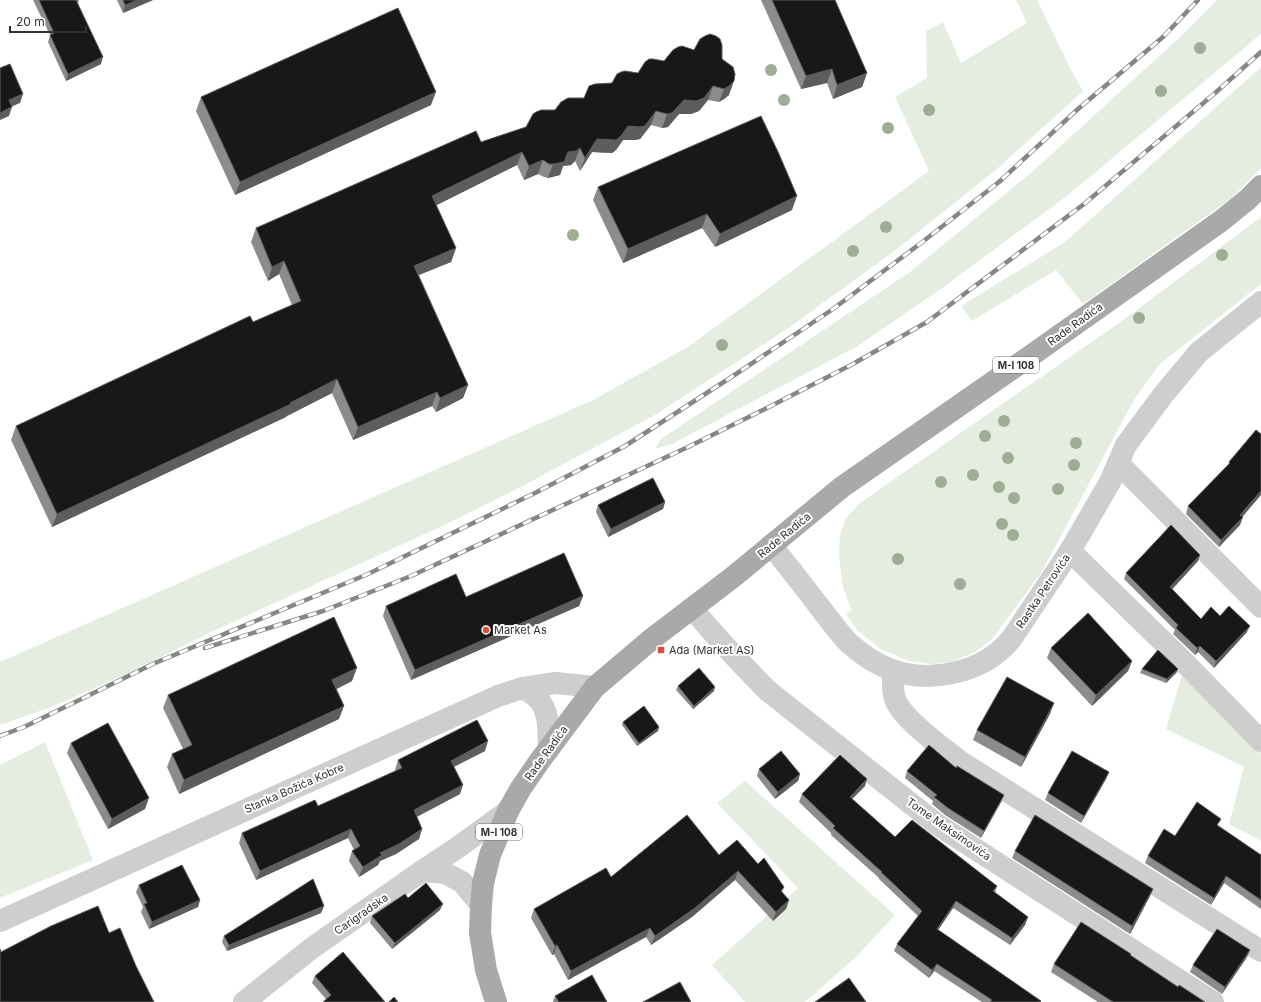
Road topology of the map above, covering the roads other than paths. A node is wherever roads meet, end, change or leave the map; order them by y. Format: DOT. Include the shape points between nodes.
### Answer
graph roads {
  1 [pos="1261,186"];
  2 [pos="1260,305"];
  3 [pos="1118,463"];
  4 [pos="771,545"];
  5 [pos="1070,551"];
  6 [pos="1261,607"];
  7 [pos="692,608"];
  8 [pos="893,671"];
  9 [pos="596,687"];
  10 [pos="523,688"];
  11 [pos="1261,741"];
  12 [pos="549,749"];
  13 [pos="508,811"];
  14 [pos="422,871"];
  15 [pos="481,905"];
  16 [pos="0,921"];
  17 [pos="1261,951"];
  18 [pos="244,1002"];
  19 [pos="496,1002"];
  20 [pos="1213,1002"];
  1 -- 4 [label="main road, Rade Radića / M-I 108" via="1221,220 842,487"];
  2 -- 3 [label="street, Rastka Petrovića" via="1199,352 1126,445"];
  3 -- 5 [label="street, Rastka Petrovića" via="1110,482"];
  3 -- 6 [label="street"];
  4 -- 7 [label="main road, Rade Radića / M-I 108"];
  4 -- 8 [label="street, Rastka Petrovića" via="846,640 869,659"];
  5 -- 8 [label="street, Rastka Petrovića" via="1012,638 995,655 977,665 940,676 917,676"];
  5 -- 11 [label="street"];
  7 -- 9 [label="main road, Rade Radića / M-I 108"];
  7 -- 20 [label="street, Tome Maksimovića" via="768,691 938,825"];
  8 -- 17 [label="street" via="895,698 899,708 924,733 961,762"];
  9 -- 10 [label="street, Stanka Božića Kobre" via="556,683"];
  9 -- 12 [label="main road, Rade Radića / M-I 108"];
  10 -- 12 [label="street" via="538,699 545,709"];
  10 -- 16 [label="street, Stanka Božića Kobre" via="498,696"];
  12 -- 13 [label="main road, Rade Radića / M-I 108"];
  13 -- 14 [label="street, Carigradska"];
  13 -- 15 [label="main road, Rade Radića / M-I 108" via="490,855"];
  14 -- 15 [label="street" via="445,873 462,882"];
  14 -- 18 [label="street, Carigradska" via="312,948"];
  15 -- 19 [label="main road, Rade Radića / M-I 108" via="480,933 486,970"];
}
